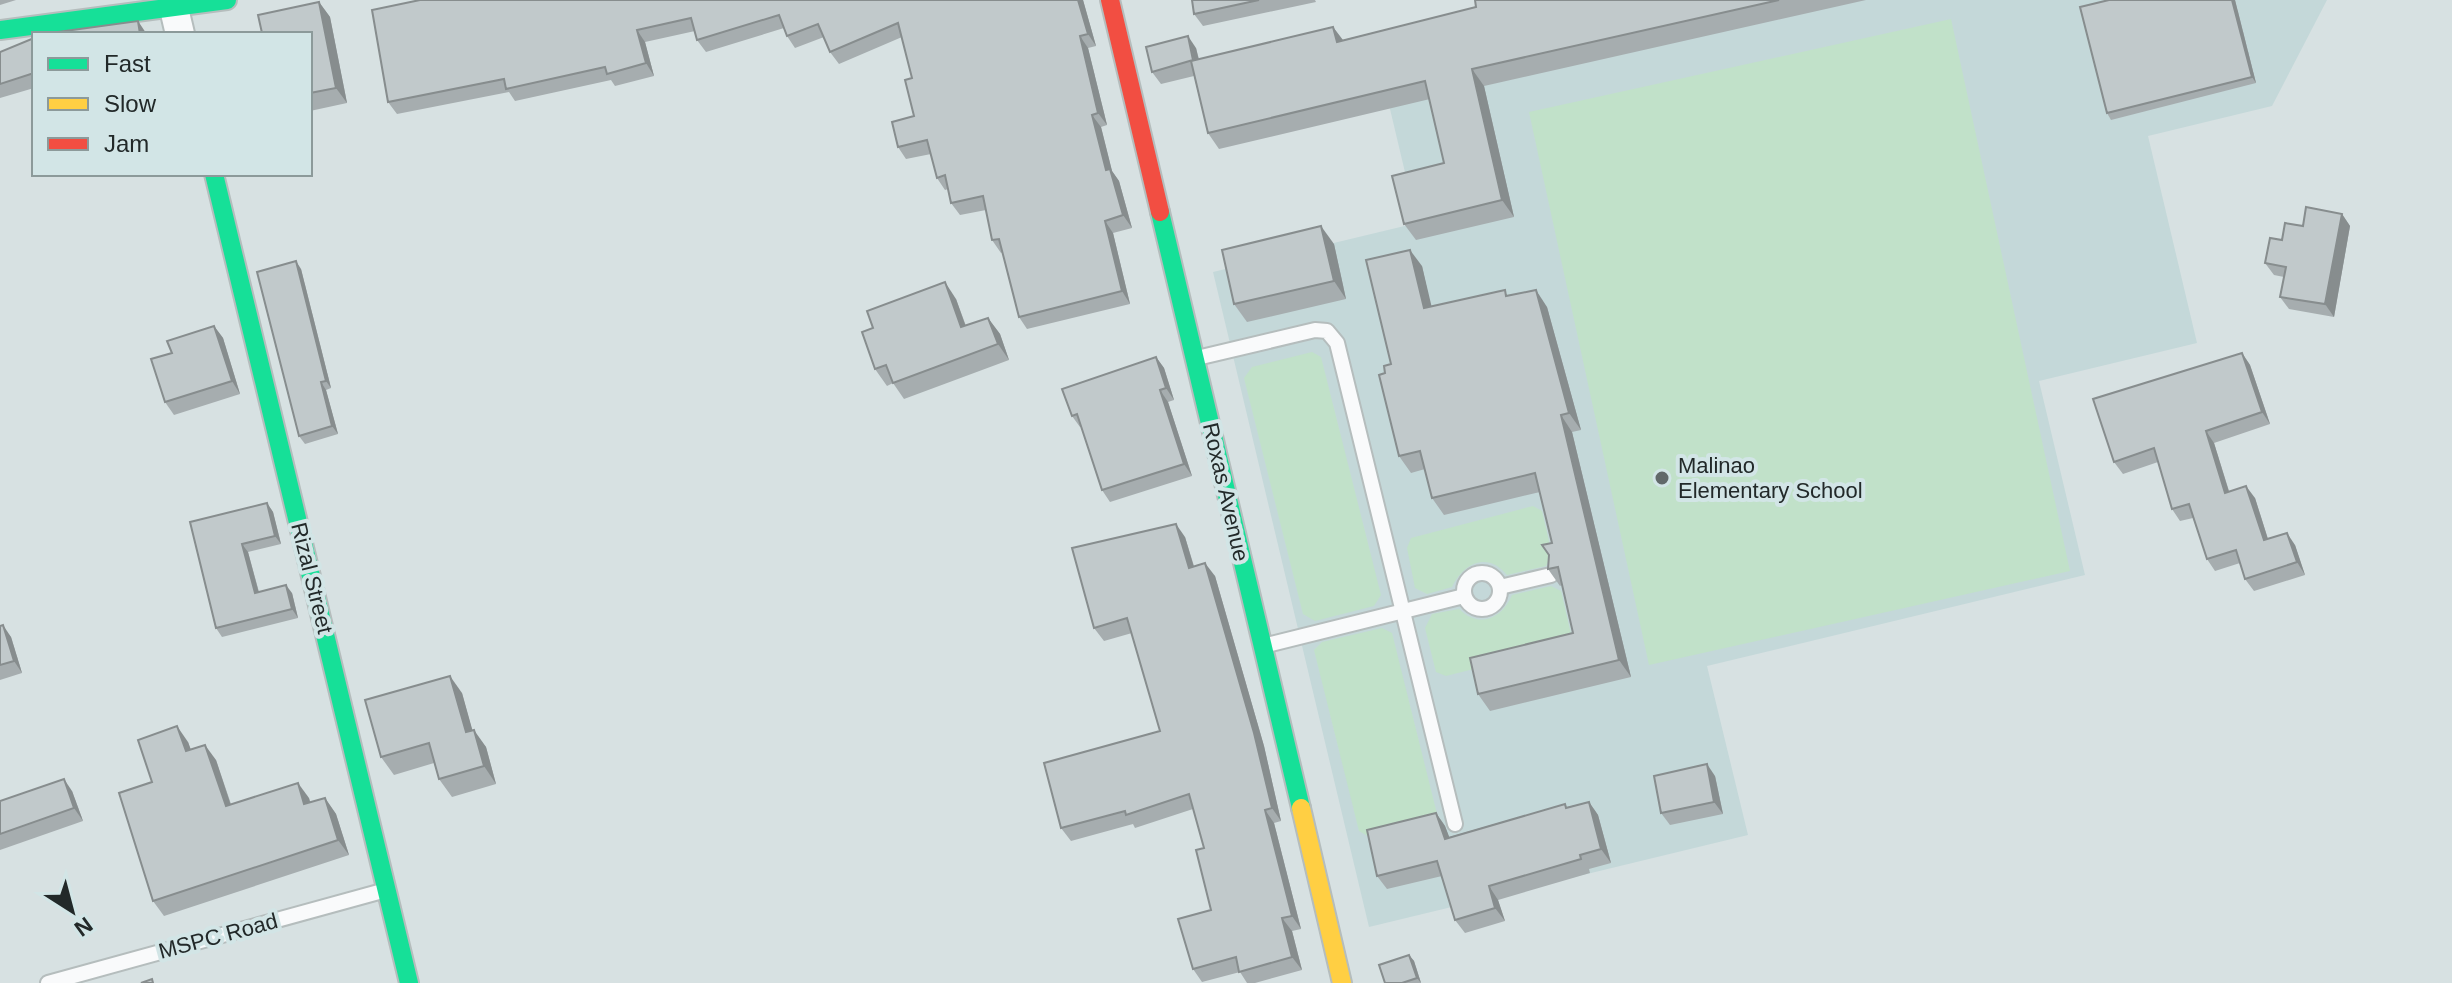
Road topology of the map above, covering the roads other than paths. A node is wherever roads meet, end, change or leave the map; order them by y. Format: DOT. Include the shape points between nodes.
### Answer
graph roads {
  1 [pos="227,0"];
  2 [pos="1110,0"];
  3 [pos="175,14"];
  4 [pos="0,30"];
  5 [pos="214,176"];
  6 [pos="1195,358"];
  7 [pos="1551,575"];
  8 [pos="1500,587"];
  9 [pos="1464,596"];
  10 [pos="1403,611"];
  11 [pos="1262,646"];
  12 [pos="1455,824"];
  13 [pos="387,890"];
  14 [pos="48,983"];
  15 [pos="409,983"];
  16 [pos="1342,983"];
  1 -- 3 [label="street"];
  2 -- 6 [label="street, Roxas Avenue"];
  3 -- 4 [label="street"];
  5 -- 13 [label="street, Rizal Street"];
  6 -- 10 [label="lane" via="1315,330 1327,331 1335,339"];
  6 -- 11 [label="street, Roxas Avenue"];
  7 -- 8 [label="lane"];
  8 -- 9 [label="lane" via="1500,598 1486,609 1470,605"];
  8 -- 9 [label="lane" via="1495,577 1478,573 1468,579"];
  9 -- 10 [label="lane"];
  10 -- 11 [label="lane"];
  10 -- 12 [label="lane"];
  11 -- 16 [label="street, Roxas Avenue"];
  13 -- 14 [label="lane, MSPC Road"];
  13 -- 15 [label="street, Rizal Street"];
}
